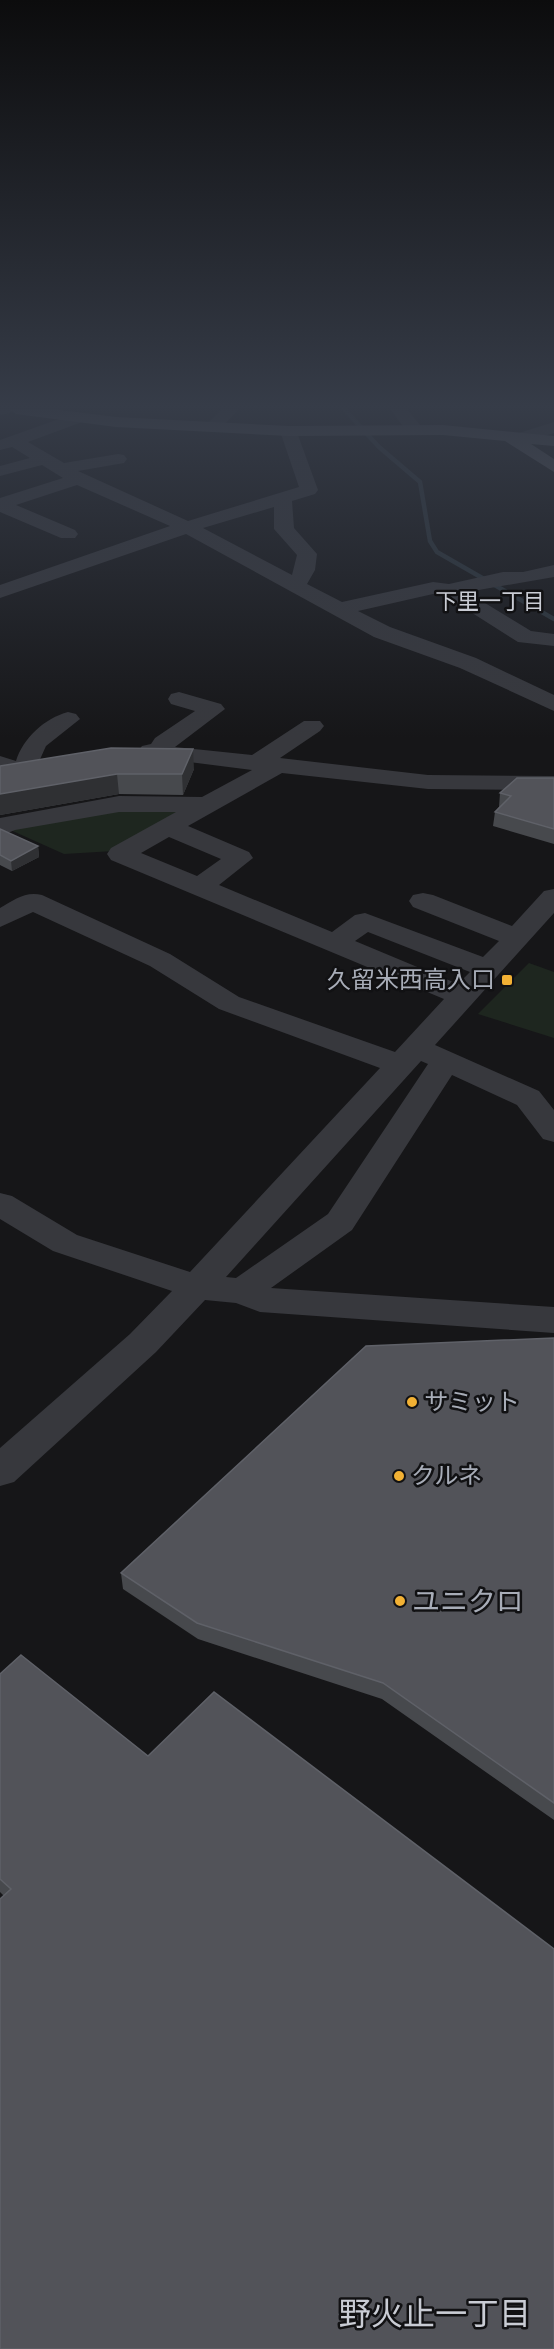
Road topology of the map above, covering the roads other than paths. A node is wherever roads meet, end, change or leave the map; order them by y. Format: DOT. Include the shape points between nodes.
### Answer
graph roads {
  1 [pos="33,519"];
  2 [pos="169,519"];
  3 [pos="215,519"];
  4 [pos="284,519"];
  5 [pos="187,527"];
  6 [pos="68,534"];
  7 [pos="554,571"];
  8 [pos="524,578"];
  9 [pos="296,586"];
  10 [pos="449,590"];
  11 [pos="0,592"];
  12 [pos="554,595"];
  13 [pos="338,609"];
  14 [pos="554,640"];
  15 [pos="179,699"];
  16 [pos="554,704"];
  17 [pos="68,719"];
  18 [pos="312,726"];
  19 [pos="129,752"];
  20 [pos="163,752"];
  21 [pos="57,758"];
  22 [pos="9,764"];
  23 [pos="268,764"];
  24 [pos="554,783"];
  25 [pos="206,805"];
  26 [pos="167,827"];
  27 [pos="0,828"];
  28 [pos="199,887"];
  29 [pos="554,897"];
  30 [pos="423,901"];
  31 [pos="0,919"];
  32 [pos="516,938"];
  33 [pos="334,943"];
  34 [pos="488,969"];
  35 [pos="462,996"];
  36 [pos="406,1056"];
  37 [pos="446,1061"];
  38 [pos="554,1132"];
  39 [pos="0,1204"];
  40 [pos="197,1287"];
  41 [pos="243,1291"];
  42 [pos="554,1320"];
  43 [pos="0,1471"];
  1 -- 6 [label="street"];
  2 -- 5 [label="street"];
  3 -- 5 [label="street"];
  4 -- 9 [label="street" via="284,529 307,554 305,570"];
  5 -- 9 [label="street"];
  5 -- 11 [label="street"];
  7 -- 8 [label="street"];
  8 -- 10 [label="street" via="503,578"];
  8 -- 12 [label="street"];
  9 -- 13 [label="street"];
  10 -- 13 [label="street" via="434,588"];
  10 -- 14 [label="street" via="526,637"];
  13 -- 16 [label="street" via="382,632 468,663"];
  15 -- 20 [label="street" via="213,709 164,743"];
  17 -- 22 [label="street"];
  18 -- 23 [label="street"];
  19 -- 20 [label="street"];
  20 -- 23 [label="street"];
  21 -- 22 [label="street"];
  23 -- 24 [label="street" via="428,782"];
  23 -- 25 [label="street"];
  25 -- 26 [label="street"];
  25 -- 27 [label="street" via="119,804"];
  26 -- 28 [label="street" via="240,858"];
  26 -- 28 [label="street" via="120,854"];
  28 -- 33 [label="street"];
  29 -- 32 [label="street"];
  30 -- 32 [label="street"];
  31 -- 36 [label="street" via="32,901 160,960 229,1003"];
  32 -- 34 [label="street"];
  33 -- 34 [label="street" via="365,921"];
  33 -- 35 [label="street"];
  34 -- 35 [label="street"];
  35 -- 36 [label="street"];
  36 -- 37 [label="street"];
  36 -- 40 [label="street"];
  37 -- 38 [label="street" via="528,1098"];
  37 -- 41 [label="street" via="340,1222"];
  39 -- 40 [label="street" via="65,1243"];
  40 -- 41 [label="street"];
  40 -- 43 [label="street" via="136,1350"];
  41 -- 42 [label="street" via="260,1300"];
}
